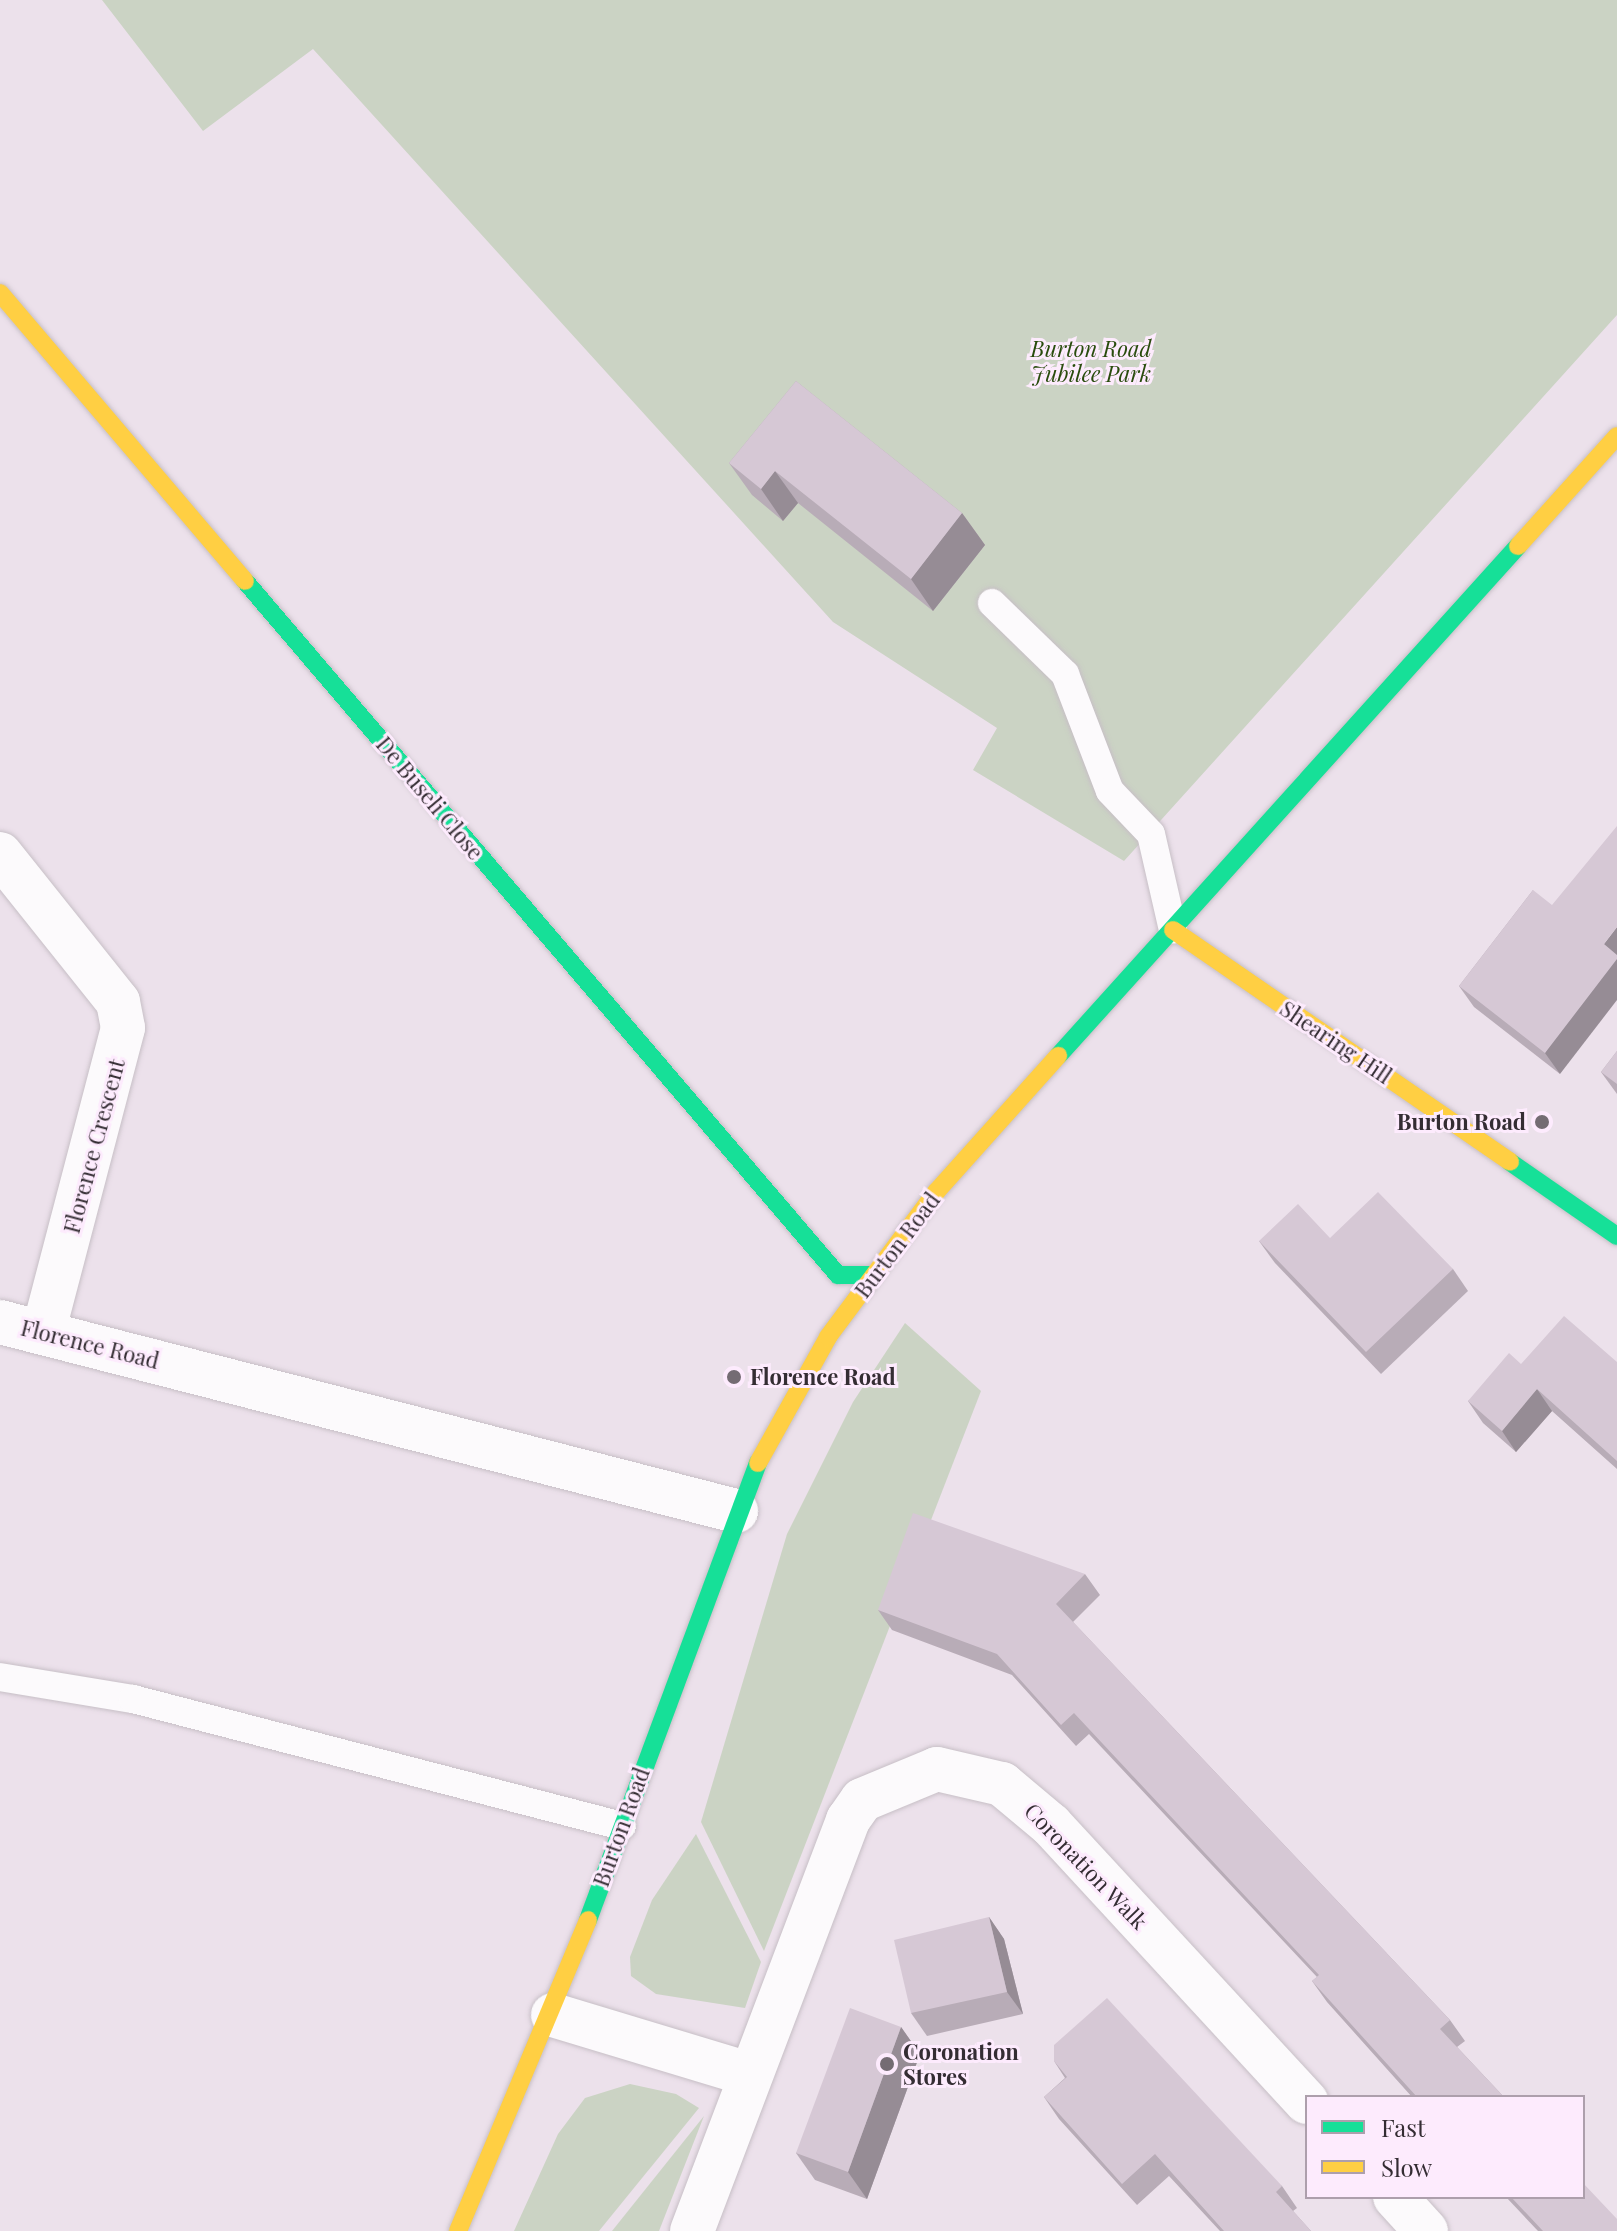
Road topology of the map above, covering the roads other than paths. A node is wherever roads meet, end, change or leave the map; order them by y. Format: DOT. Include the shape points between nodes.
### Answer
graph roads {
  1 [pos="0,293"];
  2 [pos="1617,436"];
  3 [pos="992,603"];
  4 [pos="0,854"];
  5 [pos="1173,930"];
  6 [pos="1617,1236"];
  7 [pos="873,1275"];
  8 [pos="0,1322"];
  9 [pos="43,1332"];
  10 [pos="736,1511"];
  11 [pos="0,1677"];
  12 [pos="622,1826"];
  13 [pos="553,2015"];
  14 [pos="748,2074"];
  15 [pos="1305,2100"];
  16 [pos="1397,2199"];
  17 [pos="458,2231"];
  18 [pos="692,2231"];
  19 [pos="1426,2231"];
  1 -- 7 [label="street, De Buseli Close" via="838,1275"];
  2 -- 5 [label="street, Burton Road"];
  3 -- 5 [label="lane" via="1065,674 1110,791 1151,834"];
  4 -- 9 [label="street, Florence Crescent" via="118,1002 123,1028"];
  5 -- 6 [label="street, Shearing Hill"];
  5 -- 7 [label="street, Burton Road" via="936,1192"];
  7 -- 10 [label="street, Burton Road" via="779,1416"];
  8 -- 9 [label="street, Florence Road"];
  9 -- 10 [label="street, Florence Road"];
  10 -- 12 [label="street, Burton Road"];
  11 -- 12 [label="lane" via="133,1699"];
  12 -- 13 [label="street, Burton Road"];
  13 -- 14 [label="street"];
  13 -- 17 [label="street, Burton Road"];
  14 -- 15 [label="street, Coronation Walk" via="848,1820 862,1800 937,1769 1002,1784 1051,1825"];
  14 -- 18 [label="street, Coronation Walk"];
  16 -- 19 [label="street"];
}
